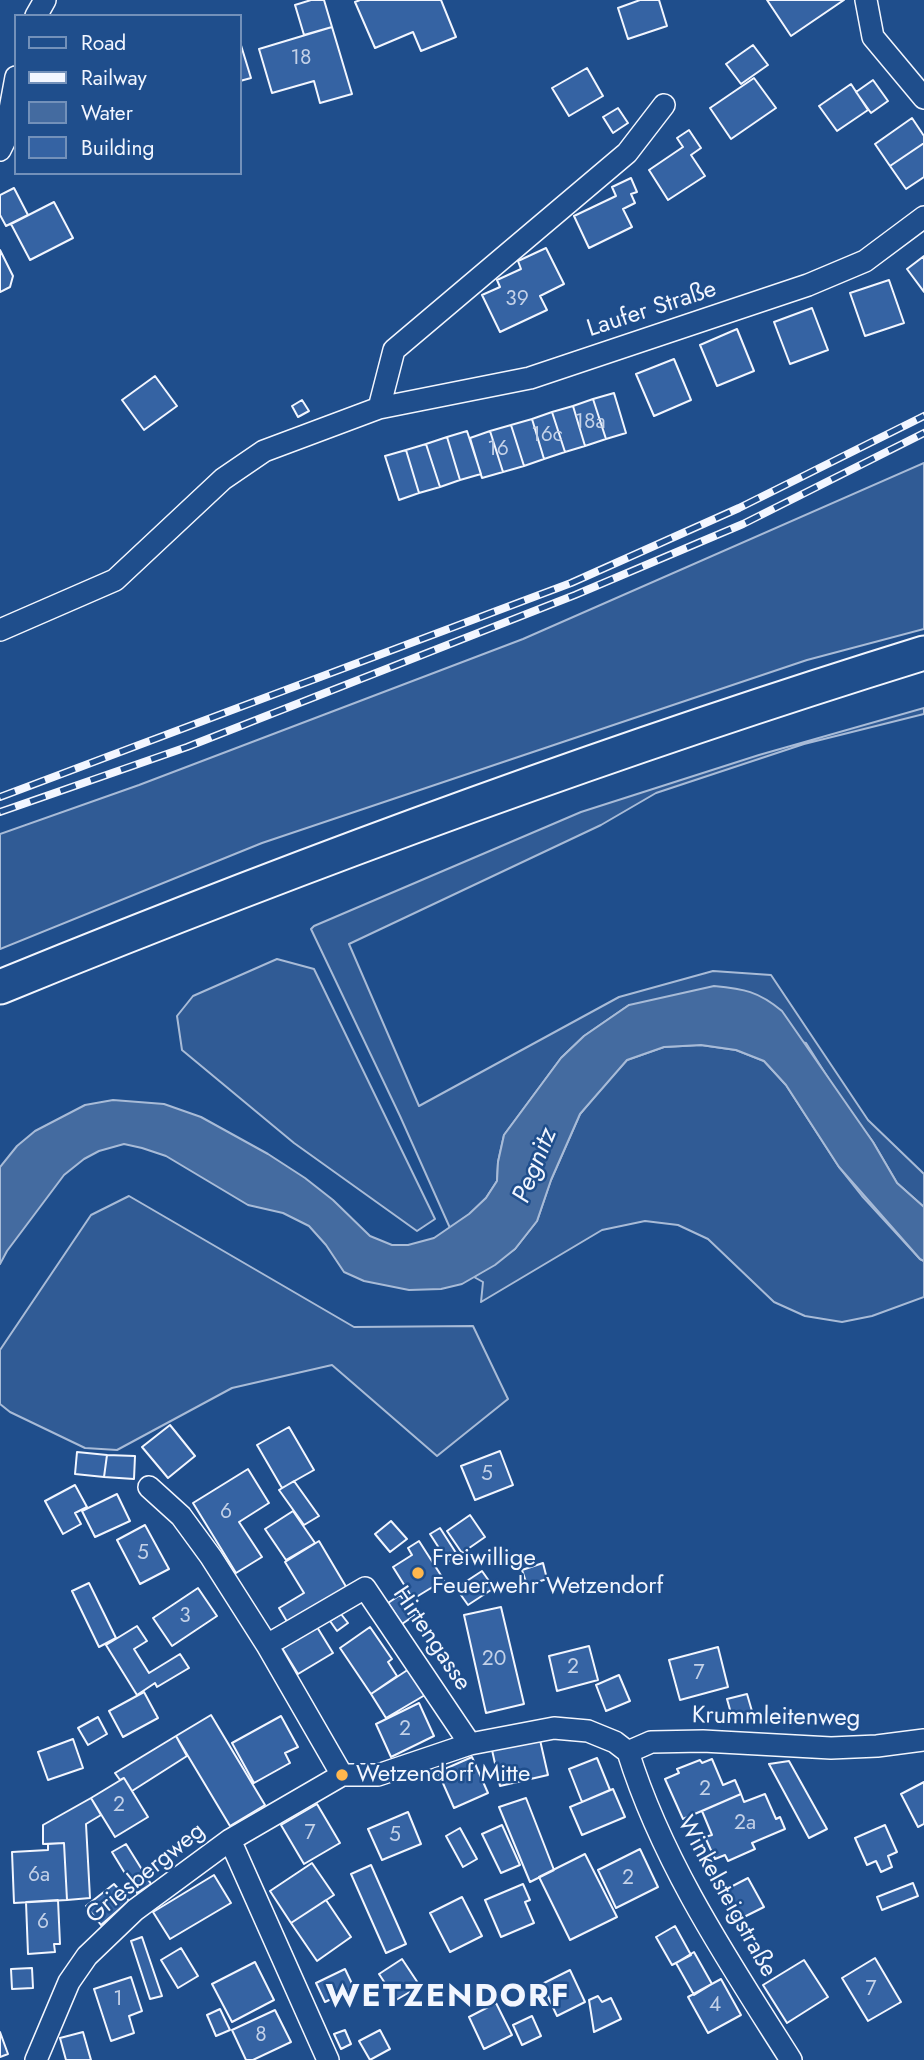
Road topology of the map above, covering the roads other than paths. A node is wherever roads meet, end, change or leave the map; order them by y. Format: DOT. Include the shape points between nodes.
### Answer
graph roads {
  1 [pos="866,0"];
  2 [pos="14,88"];
  3 [pos="924,98"];
  4 [pos="664,105"];
  5 [pos="0,150"];
  6 [pos="924,217"];
  7 [pos="379,408"];
  8 [pos="0,629"];
  9 [pos="924,653"];
  10 [pos="0,987"];
  11 [pos="149,1487"];
  12 [pos="267,1645"];
  13 [pos="924,1740"];
  14 [pos="470,1744"];
  15 [pos="628,1752"];
  16 [pos="342,1776"];
  17 [pos="230,1840"];
  18 [pos="36,2060"];
  19 [pos="328,2060"];
  20 [pos="792,2060"];
  1 -- 3 [label="street" via="873,37"];
  2 -- 5 [label="street"];
  4 -- 7 [label="street" via="627,153 394,349"];
  6 -- 7 [label="street, Laufer Straße" via="865,261 808,285 530,378"];
  7 -- 8 [label="street, Laufer Straße" via="264,451 223,479 115,580"];
  9 -- 10 [label="main road" via="765,702 416,825"];
  11 -- 12 [label="street" via="181,1516"];
  12 -- 14 [label="street, Hirtengasse" via="365,1588"];
  12 -- 16 [label="street"];
  13 -- 15 [label="street, Krummleitenweg" via="831,1748 651,1742"];
  14 -- 15 [label="street" via="554,1728 588,1731"];
  14 -- 16 [label="street" via="378,1775"];
  15 -- 20 [label="street, Winkelsteigstraße" via="672,1864"];
  16 -- 17 [label="street, Griesbergweg"];
  17 -- 18 [label="street, Griesbergweg" via="135,1910 87,1956 69,1982"];
  17 -- 19 [label="street"];
}
